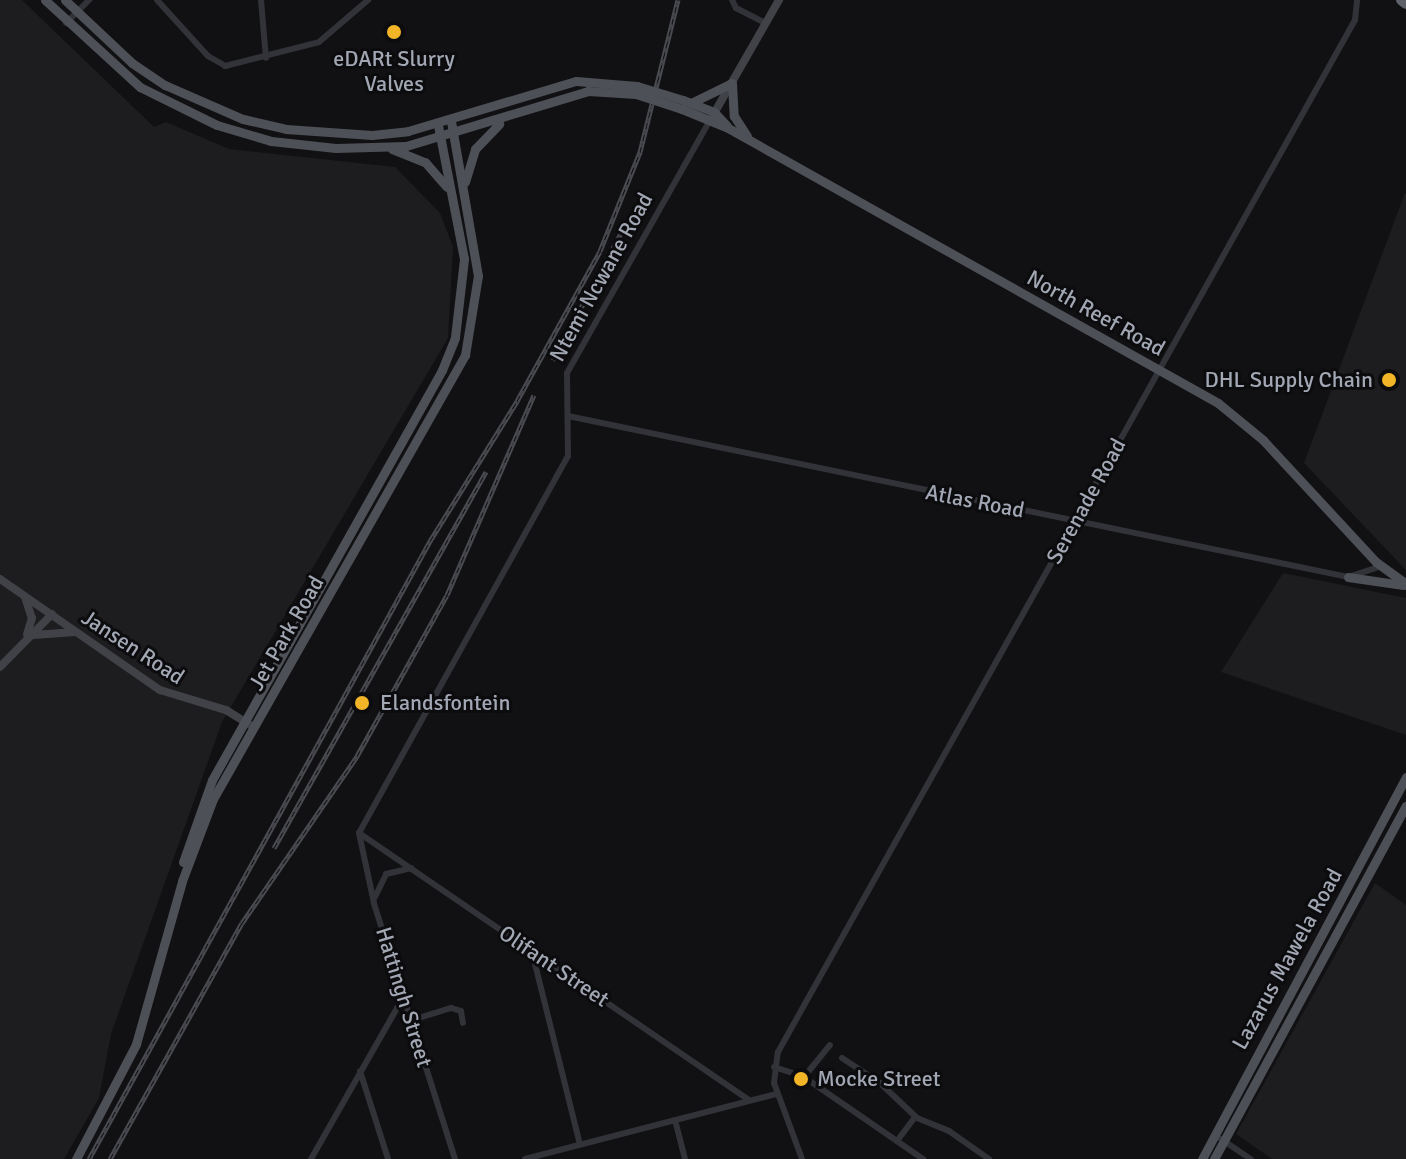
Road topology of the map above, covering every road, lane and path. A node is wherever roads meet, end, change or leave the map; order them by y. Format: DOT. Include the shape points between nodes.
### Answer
graph roads {
  1 [pos="45,0"];
  2 [pos="65,0"];
  3 [pos="89,0"];
  4 [pos="157,0"];
  5 [pos="261,0"];
  6 [pos="368,0"];
  7 [pos="732,0"];
  8 [pos="779,0"];
  9 [pos="1357,0"];
  10 [pos="1401,0"];
  11 [pos="1406,4"];
  12 [pos="75,12"];
  13 [pos="66,23"];
  14 [pos="766,23"];
  15 [pos="266,58"];
  16 [pos="732,83"];
  17 [pos="637,90"];
  18 [pos="685,104"];
  19 [pos="714,112"];
  20 [pos="504,120"];
  21 [pos="451,122"];
  22 [pos="709,122"];
  23 [pos="438,125"];
  24 [pos="728,128"];
  25 [pos="453,136"];
  26 [pos="441,139"];
  27 [pos="751,141"];
  28 [pos="388,148"];
  29 [pos="464,192"];
  30 [pos="452,193"];
  31 [pos="1159,368"];
  32 [pos="568,416"];
  33 [pos="1075,521"];
  34 [pos="1381,566"];
  35 [pos="1348,577"];
  36 [pos="0,579"];
  37 [pos="1406,585"];
  38 [pos="25,596"];
  39 [pos="49,612"];
  40 [pos="76,632"];
  41 [pos="28,635"];
  42 [pos="0,661"];
  43 [pos="0,667"];
  44 [pos="243,722"];
  45 [pos="253,727"];
  46 [pos="1406,777"];
  47 [pos="1406,806"];
  48 [pos="359,833"];
  49 [pos="411,868"];
  50 [pos="374,903"];
  51 [pos="532,952"];
  52 [pos="406,1002"];
  53 [pos="412,1020"];
  54 [pos="463,1023"];
  55 [pos="830,1045"];
  56 [pos="842,1058"];
  57 [pos="774,1067"];
  58 [pos="360,1071"];
  59 [pos="804,1077"];
  60 [pos="777,1094"];
  61 [pos="749,1100"];
  62 [pos="915,1117"];
  63 [pos="675,1120"];
  64 [pos="1212,1133"];
  65 [pos="1222,1139"];
  66 [pos="897,1141"];
  67 [pos="580,1144"];
  68 [pos="73,1159"];
  69 [pos="311,1159"];
  70 [pos="388,1159"];
  71 [pos="455,1159"];
  72 [pos="525,1159"];
  73 [pos="685,1159"];
  74 [pos="802,1159"];
  75 [pos="923,1159"];
  76 [pos="989,1159"];
  77 [pos="1202,1159"];
  78 [pos="1214,1159"];
  79 [pos="1251,1159"];
  1 -- 13 [label="main road"];
  2 -- 12 [label="main road"];
  3 -- 12 [label="street"];
  4 -- 15 [label="street" via="220,65"];
  5 -- 15 [label="street"];
  6 -- 15 [label="street" via="330,37"];
  7 -- 14 [label="street" via="736,8"];
  8 -- 14 [label="street, Ntemi Ncwane Road"];
  9 -- 31 [label="street, Serenade Road" via="1355,20"];
  10 -- 11 [label="highway"];
  12 -- 13 [label="street"];
  12 -- 23 [label="main road" via="165,85 243,119 329,134 372,135"];
  13 -- 28 [label="main road" via="140,87 217,125 300,145"];
  14 -- 16 [label="street, Ntemi Ncwane Road"];
  16 -- 18 [label="main road" via="710,98"];
  16 -- 19 [label="street, Ntemi Ncwane Road"];
  16 -- 27 [label="main road" via="734,116"];
  17 -- 18 [label="main road, North Reef Road, bridge"];
  17 -- 20 [label="main road, North Reef Road" via="588,91"];
  17 -- 21 [label="main road, North Reef Road" via="576,81"];
  18 -- 19 [label="main road, North Reef Road"];
  18 -- 22 [label="main road, North Reef Road"];
  19 -- 22 [label="street, Ntemi Ncwane Road"];
  19 -- 24 [label="main road, North Reef Road"];
  20 -- 25 [label="main road, North Reef Road"];
  20 -- 29 [label="main road" via="475,149"];
  21 -- 23 [label="main road, North Reef Road"];
  21 -- 25 [label="main road, Jet Park Road"];
  22 -- 24 [label="main road, North Reef Road"];
  22 -- 32 [label="street, Ntemi Ncwane Road" via="567,373"];
  23 -- 26 [label="main road, Jet Park Road"];
  24 -- 27 [label="main road, North Reef Road"];
  25 -- 26 [label="main road, North Reef Road"];
  25 -- 29 [label="main road, Jet Park Road"];
  26 -- 28 [label="main road"];
  26 -- 30 [label="main road, Jet Park Road"];
  27 -- 31 [label="main road, North Reef Road"];
  28 -- 30 [label="main road" via="425,162"];
  29 -- 45 [label="main road, Jet Park Road" via="478,288 465,355"];
  30 -- 44 [label="main road, Jet Park Road" via="465,278 449,356"];
  31 -- 33 [label="street, Serenade Road"];
  31 -- 34 [label="main road, North Reef Road" via="1245,424"];
  32 -- 33 [label="street, Atlas Road"];
  32 -- 48 [label="street, Ntemi Ncwane Road" via="568,456"];
  33 -- 35 [label="street, Atlas Road"];
  33 -- 57 [label="street, Serenade Road"];
  34 -- 35 [label="street"];
  34 -- 37 [label="main road, North Reef Road"];
  35 -- 37 [label="main road"];
  36 -- 38 [label="street, Jansen Road"];
  38 -- 39 [label="street, Jansen Road"];
  38 -- 41 [label="street" via="32,615"];
  39 -- 40 [label="street, Jansen Road"];
  39 -- 41 [label="street"];
  40 -- 41 [label="street"];
  40 -- 44 [label="street, Jansen Road" via="167,694 220,707"];
  41 -- 42 [label="street"];
  41 -- 43 [label="street"];
  44 -- 45 [label="street, Jansen Road"];
  44 -- 68 [label="main road, Jet Park Road" via="194,824 130,1047"];
  45 -- 68 [label="main road, Jet Park Road" via="205,820 136,1044"];
  46 -- 64 [label="main road, Lazarus Mawela Road"];
  47 -- 65 [label="main road, Lazarus Mawela Road"];
  48 -- 49 [label="street, Olifant Street"];
  48 -- 50 [label="street, Hattingh Street"];
  49 -- 50 [label="street" via="391,871 381,879"];
  49 -- 51 [label="street, Olifant Street"];
  50 -- 52 [label="street, Hattingh Street"];
  51 -- 61 [label="street, Olifant Street"];
  51 -- 67 [label="street"];
  52 -- 53 [label="street, Hattingh Street"];
  52 -- 58 [label="street" via="397,1008"];
  53 -- 54 [label="street" via="455,1008"];
  53 -- 71 [label="street, Hattingh Street"];
  55 -- 59 [label="street"];
  56 -- 62 [label="street" via="880,1083"];
  57 -- 59 [label="street"];
  57 -- 60 [label="street"];
  58 -- 69 [label="street"];
  58 -- 70 [label="street"];
  59 -- 66 [label="street"];
  60 -- 61 [label="street"];
  60 -- 74 [label="street"];
  61 -- 63 [label="street"];
  62 -- 66 [label="street"];
  62 -- 76 [label="street" via="949,1131"];
  63 -- 67 [label="street"];
  63 -- 73 [label="street"];
  64 -- 65 [label="street"];
  64 -- 77 [label="main road, Lazarus Mawela Road"];
  65 -- 78 [label="main road, Lazarus Mawela Road"];
  65 -- 79 [label="street"];
  66 -- 75 [label="street"];
  67 -- 72 [label="street"];
}
